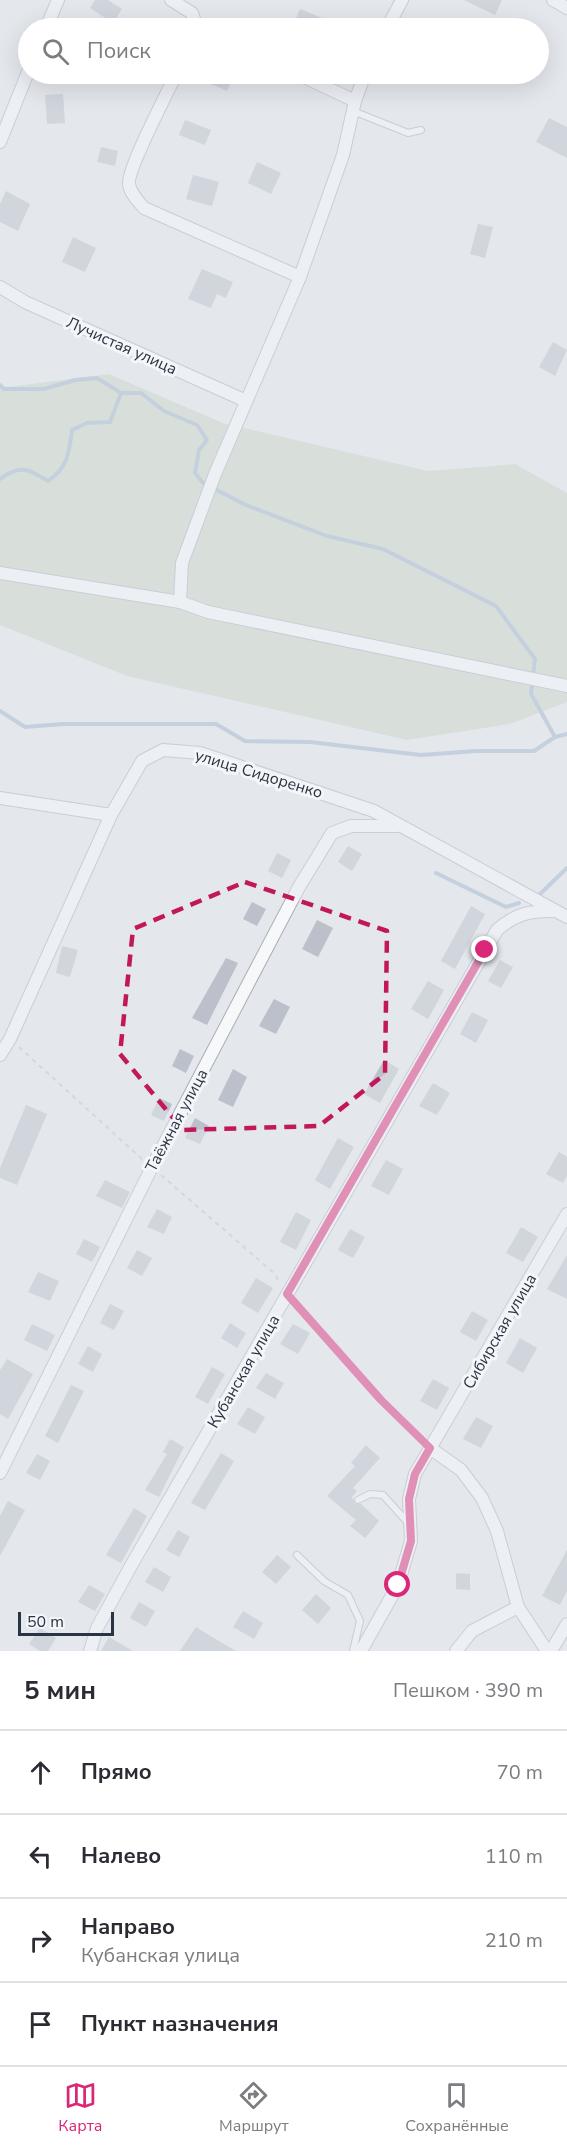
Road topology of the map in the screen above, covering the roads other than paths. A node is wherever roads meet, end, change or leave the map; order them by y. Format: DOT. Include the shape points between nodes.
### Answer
graph roads {
  1 [pos="58,0"];
  2 [pos="171,0"];
  3 [pos="402,0"];
  4 [pos="553,0"];
  5 [pos="567,8"];
  6 [pos="50,18"];
  7 [pos="194,18"];
  8 [pos="392,18"];
  9 [pos="23,84"];
  10 [pos="172,84"];
  11 [pos="316,84"];
  12 [pos="362,84"];
  13 [pos="354,106"];
  14 [pos="422,130"];
  15 [pos="0,142"];
  16 [pos="300,278"];
  17 [pos="0,287"];
  18 [pos="246,401"];
  19 [pos="0,573"];
  20 [pos="180,602"];
  21 [pos="567,686"];
  22 [pos="0,798"];
  23 [pos="111,815"];
  24 [pos="398,826"];
  25 [pos="553,911"];
  26 [pos="567,917"];
  27 [pos="0,1055"];
  28 [pos="567,1214"];
  29 [pos="430,1448"];
  30 [pos="0,1473"];
  31 [pos="358,1500"];
  32 [pos="410,1525"];
  33 [pos="297,1555"];
  34 [pos="518,1607"];
  35 [pos="567,1624"];
  36 [pos="90,1651"];
  37 [pos="353,1651"];
  38 [pos="361,1651"];
  39 [pos="456,1651"];
  40 [pos="549,1651"];
  1 -- 6 [label="street"];
  2 -- 7 [label="street"];
  3 -- 8 [label="street"];
  4 -- 5 [label="street"];
  9 -- 15 [label="street"];
  10 -- 16 [label="street" via="137,159 129,183 133,195 144,208"];
  11 -- 13 [label="street"];
  12 -- 13 [label="street"];
  13 -- 14 [label="lane" via="408,133"];
  13 -- 16 [label="street" via="343,155"];
  16 -- 18 [label="street"];
  17 -- 18 [label="street, Лучистая улица" via="25,302"];
  18 -- 20 [label="street" via="182,563"];
  19 -- 20 [label="street"];
  20 -- 21 [label="street" via="208,612"];
  22 -- 23 [label="street"];
  23 -- 24 [label="street, улица Сидоренко" via="142,761 163,750 183,750 344,800 374,811"];
  23 -- 27 [label="street, улица Сидоренко"];
  24 -- 25 [label="street, улица Сидоренко"];
  24 -- 30 [label="street, Таёжная улица" via="351,826 332,833 299,887 152,1167"];
  25 -- 26 [label="street, улица Сидоренко"];
  25 -- 36 [label="street, Кубанская улица" via="528,911 497,930 132,1564 97,1628"];
  28 -- 29 [label="street, Сибирская улица"];
  29 -- 32 [label="street, Сибирская улица" via="415,1474 409,1499"];
  29 -- 34 [label="street" via="461,1470 482,1498 497,1530"];
  31 -- 32 [label="lane" via="370,1494 383,1495"];
  32 -- 38 [label="street, Сибирская улица" via="411,1541 398,1585"];
  33 -- 37 [label="lane" via="324,1581 348,1595 360,1621"];
  34 -- 39 [label="street" via="472,1632"];
  34 -- 40 [label="street"];
  35 -- 40 [label="street"];
}
